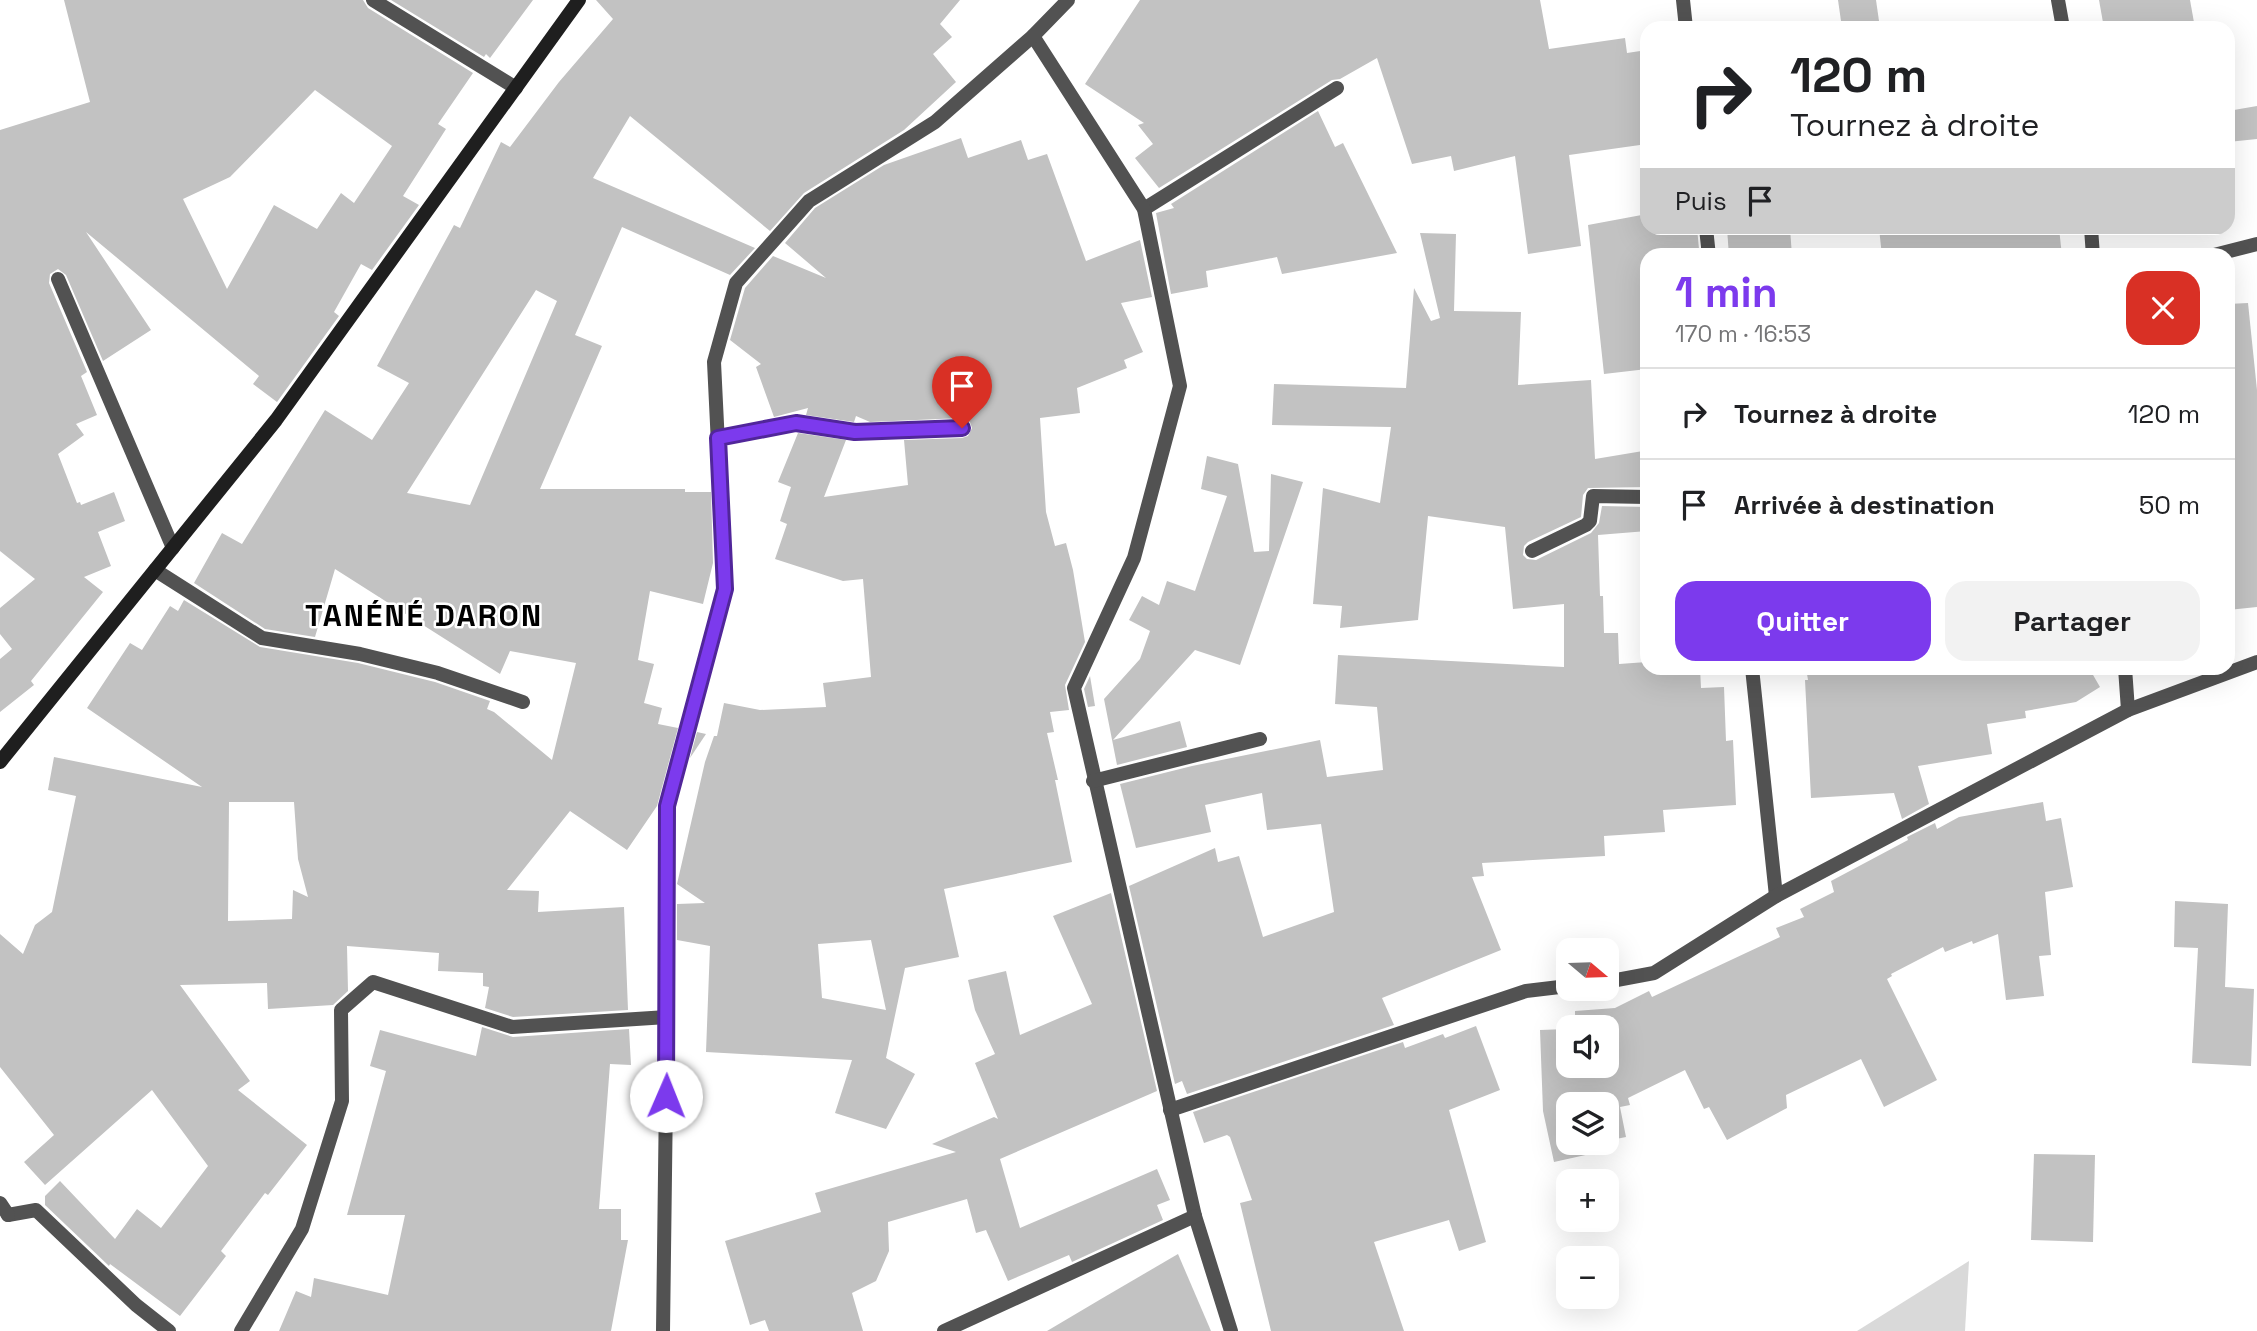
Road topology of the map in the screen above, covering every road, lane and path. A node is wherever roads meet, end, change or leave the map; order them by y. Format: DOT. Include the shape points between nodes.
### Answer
graph roads {
  1 [pos="373,0"];
  2 [pos="579,0"];
  3 [pos="1068,0"];
  4 [pos="1683,0"];
  5 [pos="2058,0"];
  6 [pos="1685,21"];
  7 [pos="2062,21"];
  8 [pos="1032,36"];
  9 [pos="516,88"];
  10 [pos="1337,88"];
  11 [pos="1144,209"];
  12 [pos="2257,243"];
  13 [pos="2235,249"];
  14 [pos="58,279"];
  15 [pos="962,428"];
  16 [pos="718,438"];
  17 [pos="1640,497"];
  18 [pos="173,548"];
  19 [pos="1532,551"];
  20 [pos="155,570"];
  21 [pos="2257,662"];
  22 [pos="2235,670"];
  23 [pos="1753,675"];
  24 [pos="2126,675"];
  25 [pos="2222,675"];
  26 [pos="523,702"];
  27 [pos="2129,710"];
  28 [pos="1260,739"];
  29 [pos="0,762"];
  30 [pos="1093,780"];
  31 [pos="1776,896"];
  32 [pos="1619,980"];
  33 [pos="1556,987"];
  34 [pos="667,1017"];
  35 [pos="1170,1110"];
  36 [pos="4,1209"];
  37 [pos="1195,1216"];
  38 [pos="169,1331"];
  39 [pos="241,1331"];
  40 [pos="663,1331"];
  41 [pos="944,1331"];
  42 [pos="1231,1331"];
  1 -- 9 [label="street"];
  2 -- 9 [label="street"];
  3 -- 8 [label="street"];
  4 -- 6 [label="street"];
  5 -- 7 [label="street"];
  8 -- 11 [label="street"];
  8 -- 16 [label="street" via="935,122 809,201 736,283 714,362"];
  9 -- 18 [label="street" via="276,420"];
  10 -- 11 [label="street"];
  11 -- 30 [label="street" via="1180,386 1134,558 1074,688"];
  12 -- 13 [label="street"];
  14 -- 18 [label="street"];
  15 -- 16 [label="street" via="855,432 796,423"];
  16 -- 34 [label="street" via="725,589 667,806"];
  17 -- 19 [label="street" via="1593,496 1586,525"];
  18 -- 20 [label="street"];
  20 -- 26 [label="street" via="262,638 373,657"];
  20 -- 29 [label="street"];
  21 -- 22 [label="street"];
  23 -- 31 [label="street"];
  24 -- 27 [label="street"];
  25 -- 27 [label="street"];
  27 -- 31 [label="street"];
  28 -- 30 [label="street"];
  30 -- 35 [label="street"];
  31 -- 32 [label="street" via="1654,973"];
  33 -- 35 [label="street" via="1526,991"];
  34 -- 39 [label="street" via="512,1027 373,982 341,1010 342,1101 302,1229"];
  34 -- 40 [label="street"];
  35 -- 37 [label="street"];
  36 -- 38 [label="street" via="36,1210"];
  37 -- 41 [label="street"];
  37 -- 42 [label="street"];
}
